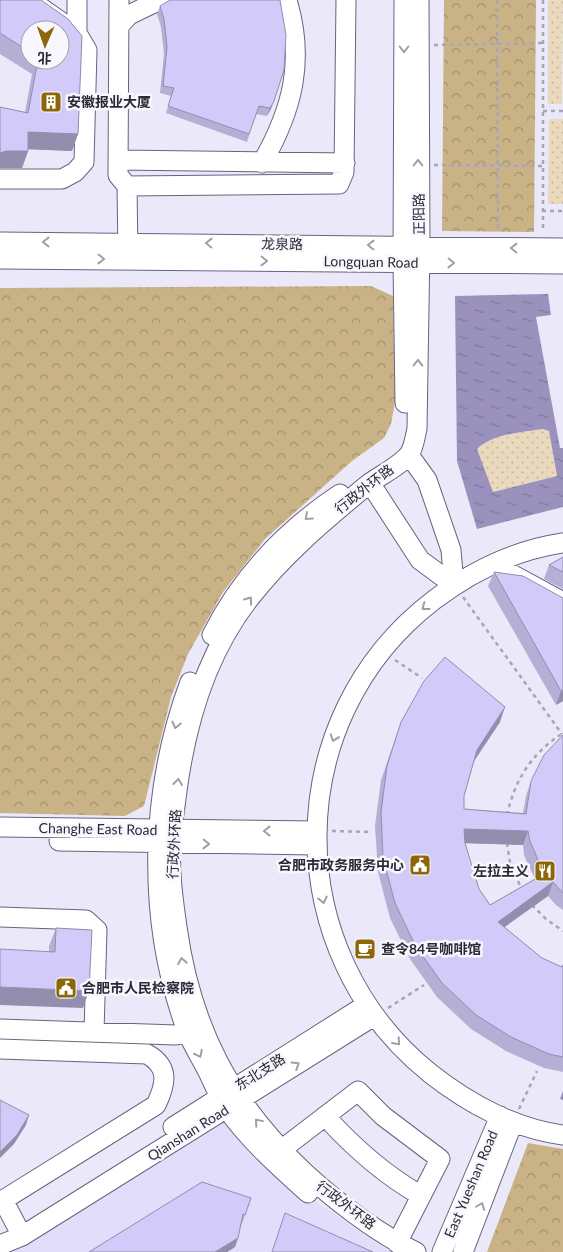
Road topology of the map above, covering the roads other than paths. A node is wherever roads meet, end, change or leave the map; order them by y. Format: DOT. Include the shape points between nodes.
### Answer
graph roads {
  1 [pos="30,0"];
  2 [pos="77,0"];
  3 [pos="119,0"];
  4 [pos="160,0"];
  5 [pos="287,0"];
  6 [pos="346,0"];
  7 [pos="404,0"];
  8 [pos="419,0"];
  9 [pos="119,26"];
  10 [pos="77,32"];
  11 [pos="118,160"];
  12 [pos="262,163"];
  13 [pos="345,163"];
  14 [pos="0,179"];
  15 [pos="128,186"];
  16 [pos="0,242"];
  17 [pos="563,248"];
  18 [pos="128,251"];
  19 [pos="411,254"];
  20 [pos="0,259"];
  21 [pos="563,264"];
  22 [pos="411,429"];
  23 [pos="409,455"];
  24 [pos="370,483"];
  25 [pos="563,543"];
  26 [pos="493,564"];
  27 [pos="454,585"];
  28 [pos="563,602"];
  29 [pos="0,827"];
  30 [pos="165,836"];
  31 [pos="316,838"];
  32 [pos="0,840"];
  33 [pos="0,916"];
  34 [pos="370,1010"];
  35 [pos="0,1029"];
  36 [pos="194,1030"];
  37 [pos="94,1032"];
  38 [pos="0,1049"];
  39 [pos="230,1099"];
  40 [pos="325,1116"];
  41 [pos="507,1119"];
  42 [pos="563,1135"];
  43 [pos="281,1150"];
  44 [pos="420,1196"];
  45 [pos="1,1201"];
  46 [pos="13,1231"];
  47 [pos="0,1245"];
  48 [pos="394,1248"];
  49 [pos="416,1252"];
  50 [pos="442,1252"];
  51 [pos="463,1252"];
  1 -- 10 [label="street"];
  2 -- 10 [label="street"];
  3 -- 9 [label="street"];
  4 -- 9 [label="street" via="129,15"];
  5 -- 12 [label="street" via="295,26 294,84 274,142"];
  6 -- 13 [label="street"];
  7 -- 19 [label="street, 正阳路, one-way"];
  19 -- 8 [label="street, 正阳路, one-way" via="418,165"];
  9 -- 11 [label="street"];
  10 -- 14 [label="street" via="87,50 84,162 62,179"];
  11 -- 12 [label="street"];
  11 -- 15 [label="street" via="118,175"];
  12 -- 13 [label="street"];
  13 -- 15 [label="street" via="338,184"];
  15 -- 18 [label="street"];
  18 -- 16 [label="street, one-way"];
  17 -- 19 [label="street, one-way" via="498,247"];
  18 -- 19 [label="street, Longquan Road"];
  20 -- 18 [label="street, Longquan Road, one-way"];
  19 -- 21 [label="street, Longquan Road, one-way"];
  19 -- 22 [label="street, 正阳路"];
  22 -- 23 [label="street"];
  22 -- 30 [label="street, 行政外环路, one-way" via="398,451 315,511 274,547 234,597 196,664 180,708 167,765"];
  23 -- 24 [label="street, 行政外环路"];
  23 -- 27 [label="street" via="427,480 451,550"];
  24 -- 27 [label="street" via="420,560"];
  30 -- 24 [label="street, 行政外环路, one-way" via="194,710 208,670 226,636 248,601 282,558"];
  25 -- 26 [label="street" via="543,546"];
  26 -- 27 [label="street"];
  26 -- 28 [label="street"];
  27 -- 31 [label="street, one-way" via="415,615 382,650 354,691 334,735 321,782"];
  29 -- 30 [label="street, Changhe East Road"];
  30 -- 31 [label="street, Changhe East Road"];
  30 -- 32 [label="street, Changhe East Road"];
  30 -- 36 [label="street, 行政外环路"];
  31 -- 34 [label="street, one-way" via="322,901 339,955"];
  33 -- 37 [label="street" via="86,920 97,930"];
  34 -- 39 [label="street, Qianshan Road"];
  34 -- 41 [label="street, one-way" via="410,1057 452,1091"];
  35 -- 37 [label="street"];
  36 -- 37 [label="street" via="176,1035"];
  36 -- 39 [label="street, 行政外环路"];
  38 -- 45 [label="street" via="147,1054 162,1068 165,1080 156,1105"];
  43 -- 39 [label="street, 行政外环路, one-way"];
  39 -- 46 [label="street, Qianshan Road"];
  39 -- 48 [label="street, 行政外环路" via="270,1158 321,1204"];
  40 -- 43 [label="street"];
  40 -- 44 [label="street" via="357,1151 393,1180"];
  40 -- 44 [label="street" via="358,1091 383,1116 440,1159"];
  41 -- 42 [label="street"];
  41 -- 50 [label="street, East Yueshan Road"];
  51 -- 41 [label="street, East Yueshan Road, one-way"];
  43 -- 48 [label="street, 行政外环路" via="330,1196"];
  44 -- 48 [label="street"];
  45 -- 46 [label="street"];
  46 -- 47 [label="street, Qianshan Road"];
  48 -- 49 [label="street, 行政外环路"];
}
